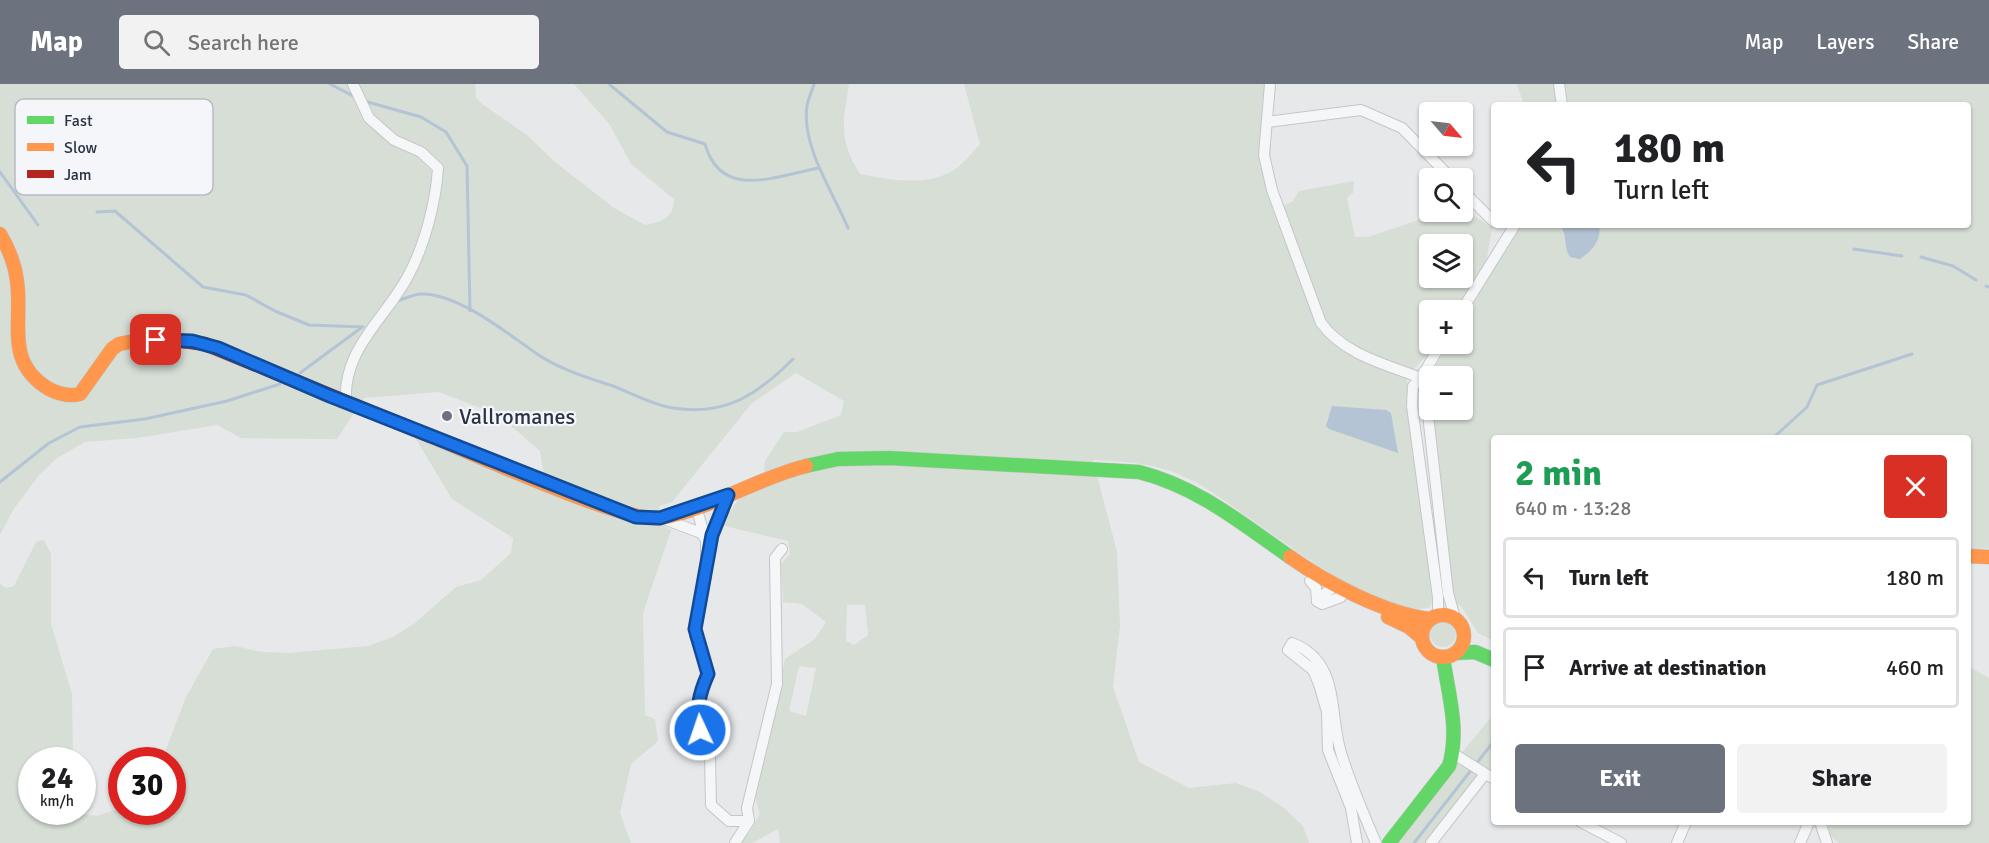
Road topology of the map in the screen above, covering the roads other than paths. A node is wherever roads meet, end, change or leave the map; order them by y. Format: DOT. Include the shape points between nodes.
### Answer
graph roads {
  1 [pos="353,84"];
  2 [pos="1270,84"];
  3 [pos="1559,84"];
  4 [pos="1562,102"];
  5 [pos="1267,122"];
  6 [pos="1441,168"];
  7 [pos="1473,201"];
  8 [pos="1491,220"];
  9 [pos="1499,228"];
  10 [pos="1513,228"];
  11 [pos="0,234"];
  12 [pos="1508,237"];
  13 [pos="1468,300"];
  14 [pos="1419,377"];
  15 [pos="1419,380"];
  16 [pos="346,403"];
  17 [pos="1429,420"];
  18 [pos="728,495"];
  19 [pos="1206,500"];
  20 [pos="697,514"];
  21 [pos="719,515"];
  22 [pos="660,518"];
  23 [pos="706,540"];
  24 [pos="782,549"];
  25 [pos="707,556"];
  26 [pos="1971,556"];
  27 [pos="1989,557"];
  28 [pos="1310,581"];
  29 [pos="1336,591"];
  30 [pos="1434,617"];
  31 [pos="1455,618"];
  32 [pos="1465,632"];
  33 [pos="1422,638"];
  34 [pos="1491,649"];
  35 [pos="1456,652"];
  36 [pos="1443,657"];
  37 [pos="1491,659"];
  38 [pos="1454,754"];
  39 [pos="1489,776"];
  40 [pos="749,821"];
  41 [pos="1587,825"];
  42 [pos="1685,825"];
  43 [pos="1808,825"];
  44 [pos="1821,825"];
  45 [pos="1375,839"];
  46 [pos="1392,839"];
  47 [pos="735,843"];
  48 [pos="1357,843"];
  49 [pos="1431,843"];
  50 [pos="1621,843"];
  51 [pos="1677,843"];
  52 [pos="1800,843"];
  53 [pos="1827,843"];
  1 -- 16 [label="street" via="369,118 394,140 421,152 438,168 429,220 408,276 362,340 349,369"];
  2 -- 5 [label="street"];
  3 -- 4 [label="street"];
  5 -- 6 [label="street" via="1361,110 1402,128"];
  5 -- 14 [label="street" via="1263,155 1272,190 1321,323 1332,338 1348,349"];
  7 -- 8 [label="street"];
  9 -- 12 [label="street"];
  10 -- 12 [label="street"];
  11 -- 16 [label="main road" via="16,269 17,342 22,359 36,379 57,393 76,396 85,391 101,360 119,344 142,340 192,341 236,355"];
  12 -- 13 [label="street"];
  15 -- 30 [label="street" via="1413,386 1412,406 1438,597"];
  16 -- 22 [label="main road" via="620,512 644,519"];
  17 -- 31 [label="street" via="1448,593"];
  18 -- 19 [label="main road" via="813,464 889,458 1139,472 1168,478"];
  18 -- 20 [label="main road"];
  18 -- 21 [label="street"];
  19 -- 28 [label="main road"];
  19 -- 29 [label="main road"];
  20 -- 21 [label="street" via="710,521"];
  20 -- 22 [label="main road"];
  20 -- 23 [label="street"];
  21 -- 25 [label="street"];
  22 -- 23 [label="street" via="701,533"];
  23 -- 25 [label="street"];
  24 -- 40 [label="street" via="775,558 777,684 747,808"];
  25 -- 40 [label="street" via="695,636 707,669 697,712 710,756 711,805 729,821"];
  26 -- 27 [label="main road"];
  28 -- 29 [label="main road"];
  28 -- 29 [label="street" via="1316,588 1317,601"];
  29 -- 30 [label="main road" via="1406,615"];
  29 -- 33 [label="main road"];
  30 -- 31 [label="main road"];
  30 -- 33 [label="main road" via="1423,630"];
  31 -- 32 [label="main road"];
  32 -- 34 [label="main road"];
  32 -- 35 [label="main road" via="1464,643"];
  33 -- 36 [label="main road" via="1430,652"];
  35 -- 36 [label="main road"];
  35 -- 37 [label="main road" via="1474,652"];
  36 -- 38 [label="main road" via="1457,727"];
  38 -- 39 [label="street"];
  38 -- 46 [label="main road" via="1449,766"];
  39 -- 49 [label="street"];
  40 -- 47 [label="street"];
  41 -- 50 [label="street"];
  42 -- 51 [label="street"];
  43 -- 52 [label="street"];
  44 -- 53 [label="street"];
  45 -- 46 [label="street"];
  45 -- 48 [label="street" via="1341,754 1331,687 1312,654 1292,643 1288,650 1313,670 1319,684 1327,712 1328,750 1351,808"];
}
